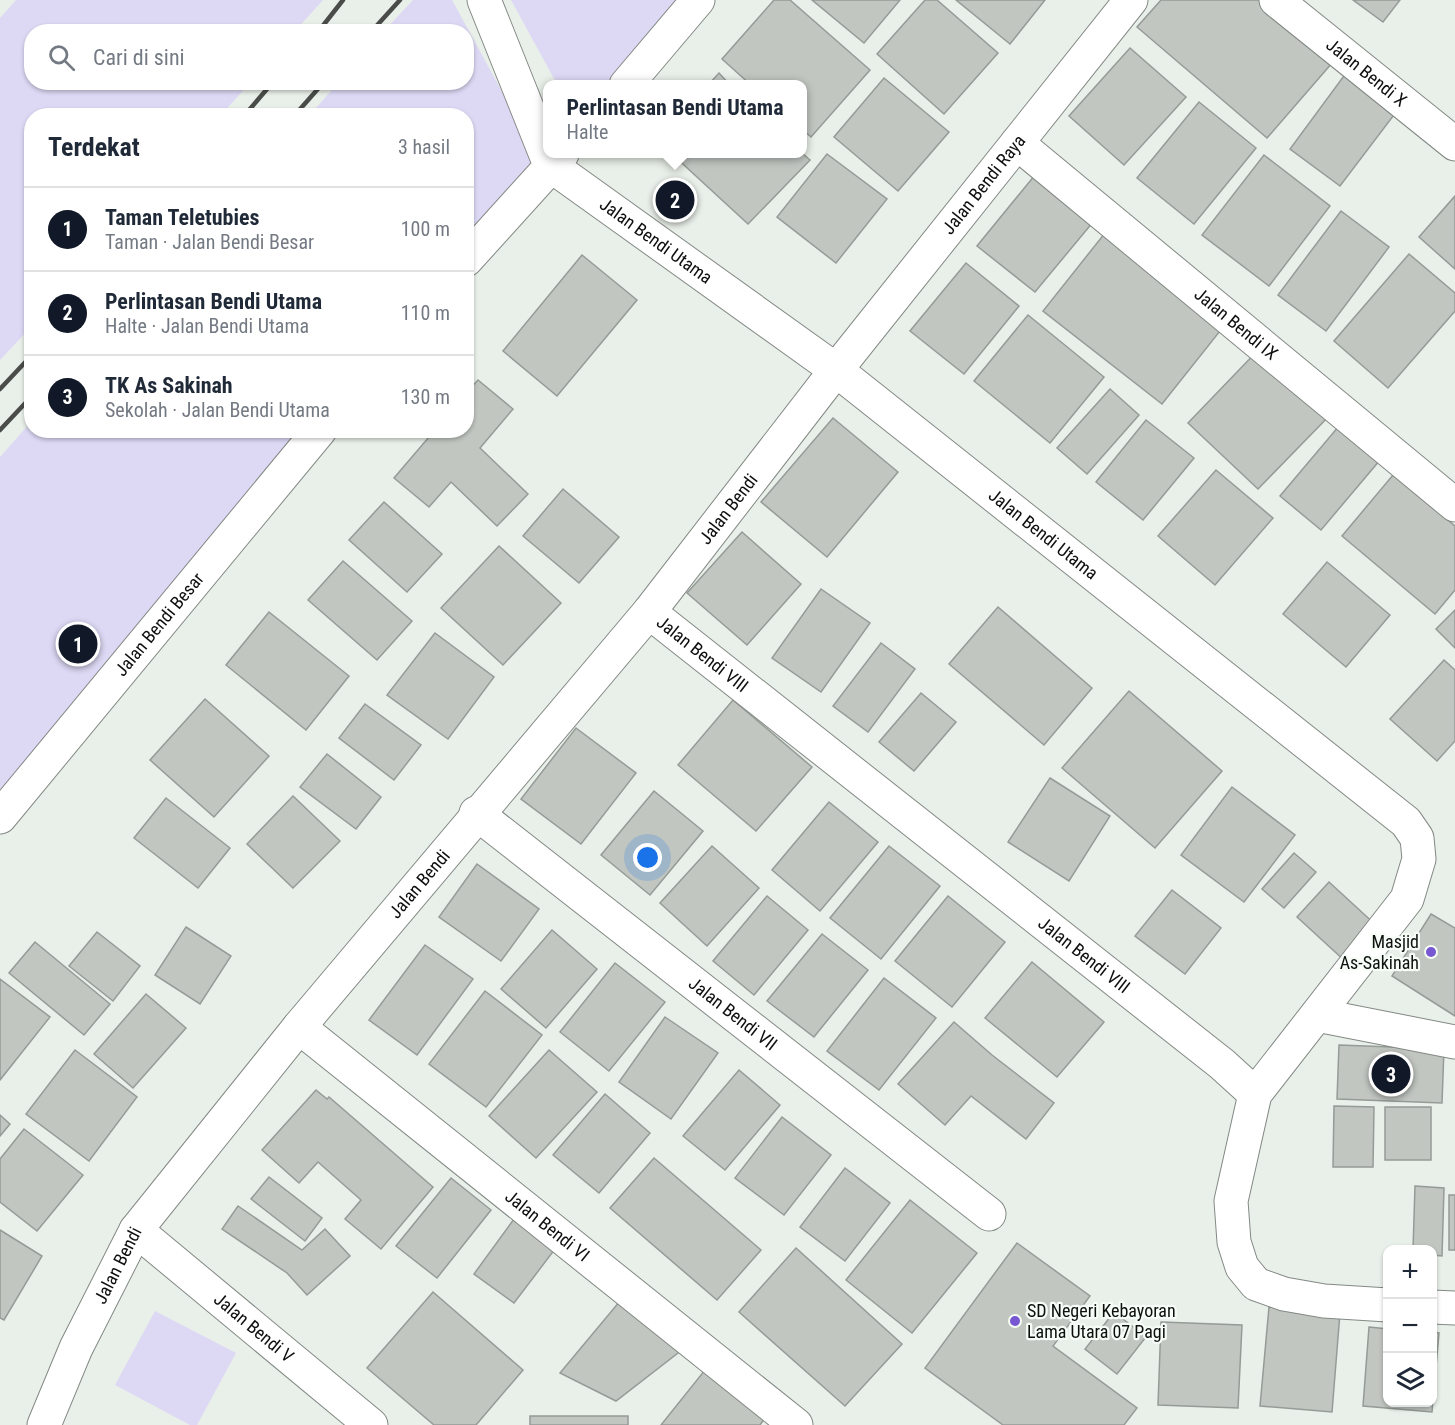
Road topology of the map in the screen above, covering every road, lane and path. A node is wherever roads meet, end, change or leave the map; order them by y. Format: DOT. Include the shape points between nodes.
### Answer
graph roads {
  1 [pos="484,0"];
  2 [pos="698,0"];
  3 [pos="1131,0"];
  4 [pos="1276,0"];
  5 [pos="629,80"];
  6 [pos="543,130"];
  7 [pos="1017,143"];
  8 [pos="1455,144"];
  9 [pos="556,159"];
  10 [pos="474,251"];
  11 [pos="836,370"];
  12 [pos="313,438"];
  13 [pos="1455,505"];
  14 [pos="648,612"];
  15 [pos="476,813"];
  16 [pos="0,817"];
  17 [pos="1317,1015"];
  18 [pos="298,1027"];
  19 [pos="1455,1042"];
  20 [pos="1254,1094"];
  21 [pos="989,1214"];
  22 [pos="136,1230"];
  23 [pos="1383,1305"];
  24 [pos="1437,1307"];
  25 [pos="1455,1308"];
  26 [pos="44,1425"];
  27 [pos="371,1425"];
  28 [pos="796,1425"];
  1 -- 6 [label="street"];
  2 -- 5 [label="street"];
  3 -- 7 [label="street, Jalan Bendi Raya"];
  4 -- 8 [label="street, Jalan Bendi X"];
  7 -- 11 [label="street, Jalan Bendi Raya"];
  7 -- 13 [label="street, Jalan Bendi IX"];
  9 -- 10 [label="street"];
  9 -- 11 [label="street, Jalan Bendi Utama"];
  11 -- 14 [label="street, Jalan Bendi"];
  11 -- 17 [label="street, Jalan Bendi Utama" via="1406,822 1417,838 1419,858 1407,899"];
  12 -- 16 [label="street, Jalan Bendi Besar"];
  14 -- 15 [label="street, Jalan Bendi"];
  14 -- 20 [label="street, Jalan Bendi VIII" via="1222,1064"];
  15 -- 18 [label="street, Jalan Bendi"];
  15 -- 21 [label="street, Jalan Bendi VII"];
  17 -- 19 [label="street"];
  17 -- 20 [label="street, Jalan Bendi Utama"];
  18 -- 22 [label="street, Jalan Bendi"];
  18 -- 28 [label="street, Jalan Bendi VI"];
  20 -- 23 [label="street" via="1231,1201 1234,1242 1242,1267 1256,1284 1284,1294"];
  22 -- 26 [label="street, Jalan Bendi" via="76,1348"];
  22 -- 27 [label="street, Jalan Bendi V"];
  24 -- 25 [label="street"];
}
